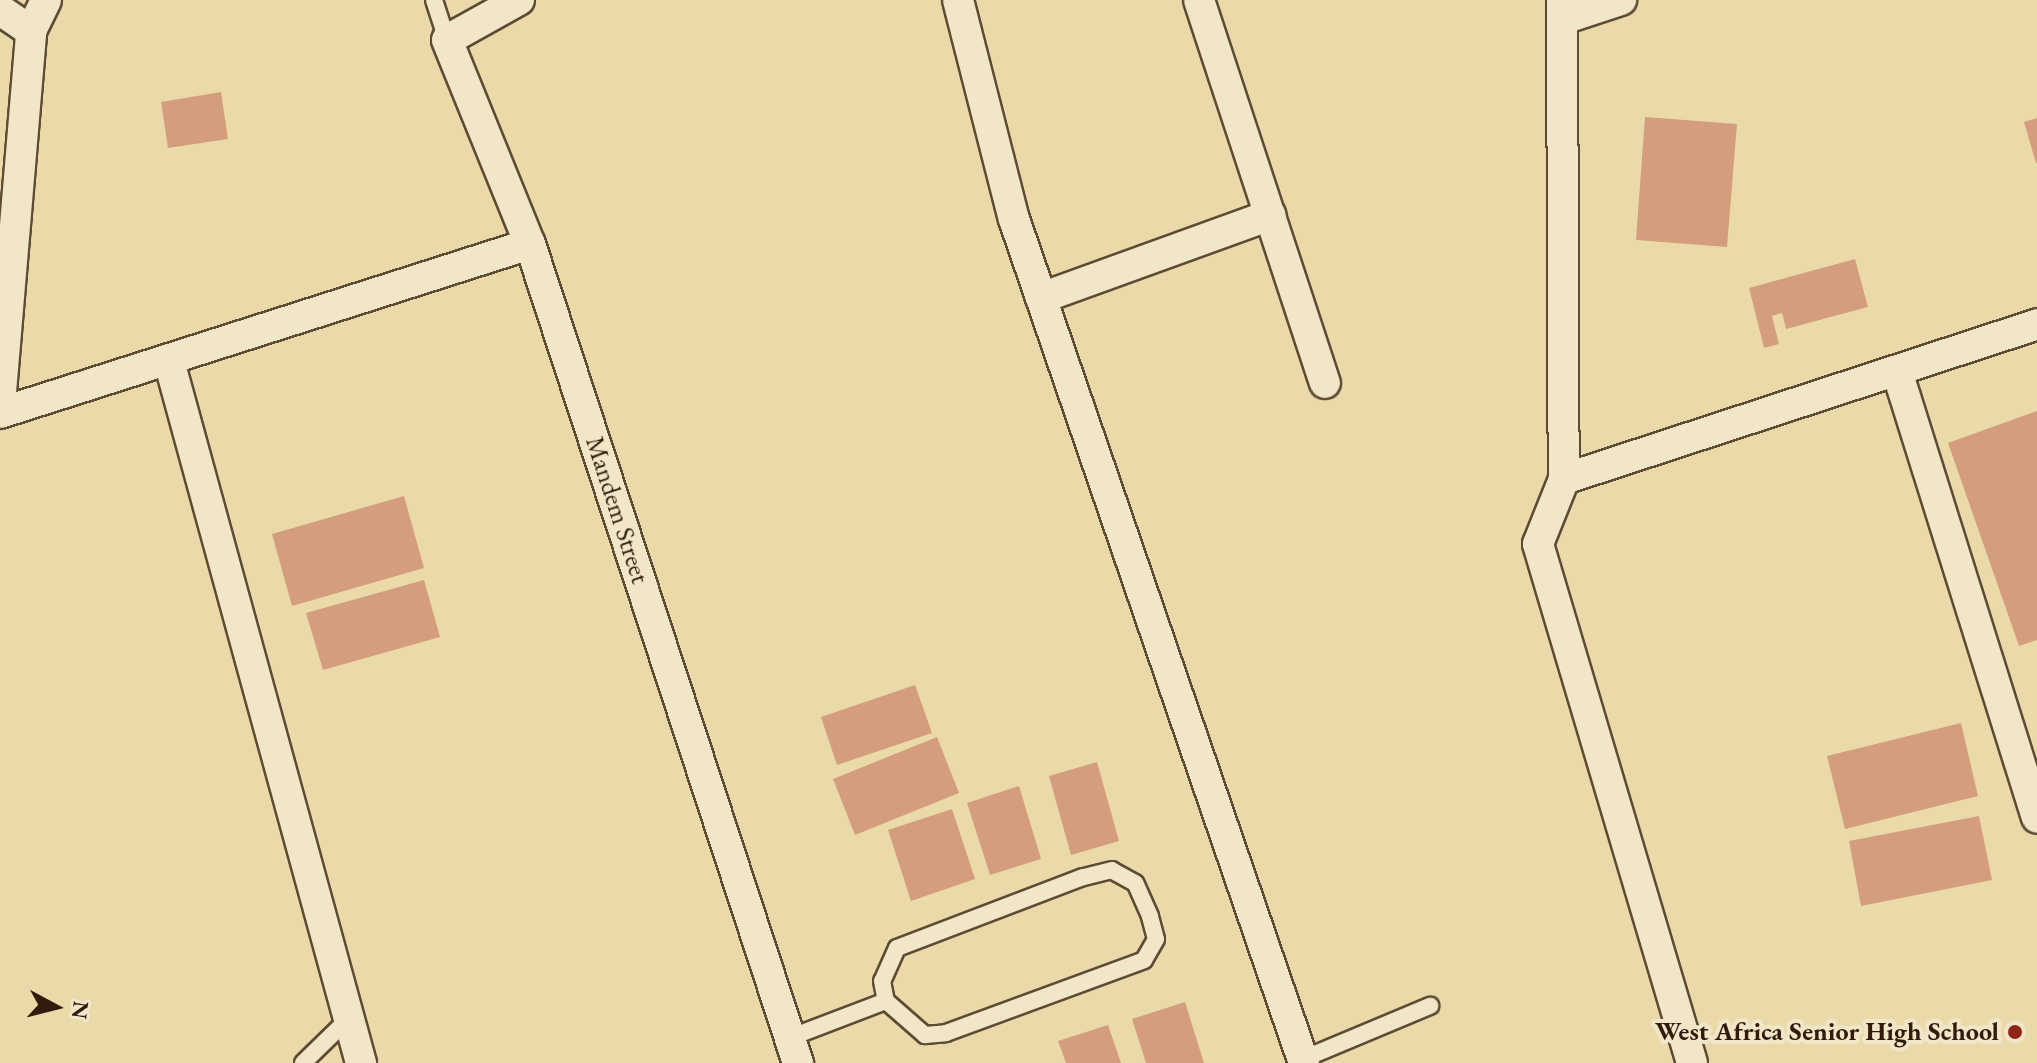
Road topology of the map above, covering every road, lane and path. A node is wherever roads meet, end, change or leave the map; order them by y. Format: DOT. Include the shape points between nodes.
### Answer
graph roads {
  1 [pos="46,0"];
  2 [pos="434,0"];
  3 [pos="519,0"];
  4 [pos="958,0"];
  5 [pos="1199,0"];
  6 [pos="1621,0"];
  7 [pos="1564,9"];
  8 [pos="0,10"];
  9 [pos="31,31"];
  10 [pos="447,40"];
  11 [pos="1270,215"];
  12 [pos="530,244"];
  13 [pos="1041,298"];
  14 [pos="2037,324"];
  15 [pos="169,361"];
  16 [pos="1897,371"];
  17 [pos="1325,383"];
  18 [pos="0,404"];
  19 [pos="0,413"];
  20 [pos="1564,479"];
  21 [pos="2037,818"];
  22 [pos="886,1001"];
  23 [pos="1430,1006"];
  24 [pos="347,1020"];
  25 [pos="794,1050"];
  26 [pos="1304,1061"];
  27 [pos="303,1063"];
  28 [pos="361,1063"];
  29 [pos="1692,1063"];
  1 -- 9 [label="street"];
  2 -- 10 [label="lane"];
  3 -- 10 [label="street"];
  4 -- 13 [label="street"];
  5 -- 11 [label="street"];
  6 -- 7 [label="street"];
  7 -- 20 [label="street" via="1557,133"];
  8 -- 9 [label="street"];
  9 -- 18 [label="street"];
  10 -- 12 [label="street, Mandem Street"];
  11 -- 13 [label="street"];
  11 -- 17 [label="street"];
  12 -- 15 [label="street"];
  12 -- 25 [label="street, Mandem Street"];
  13 -- 26 [label="street"];
  14 -- 16 [label="street"];
  15 -- 19 [label="street"];
  15 -- 24 [label="street"];
  16 -- 20 [label="street"];
  16 -- 21 [label="street"];
  20 -- 29 [label="street" via="1538,544"];
  22 -- 22 [label="lane" via="925,1035 946,1033 1144,960 1156,939 1150,916 1135,883 1112,870 1083,877 897,948 882,981"];
  22 -- 25 [label="lane"];
  23 -- 26 [label="lane"];
  24 -- 27 [label="lane"];
  24 -- 28 [label="street"];
}
